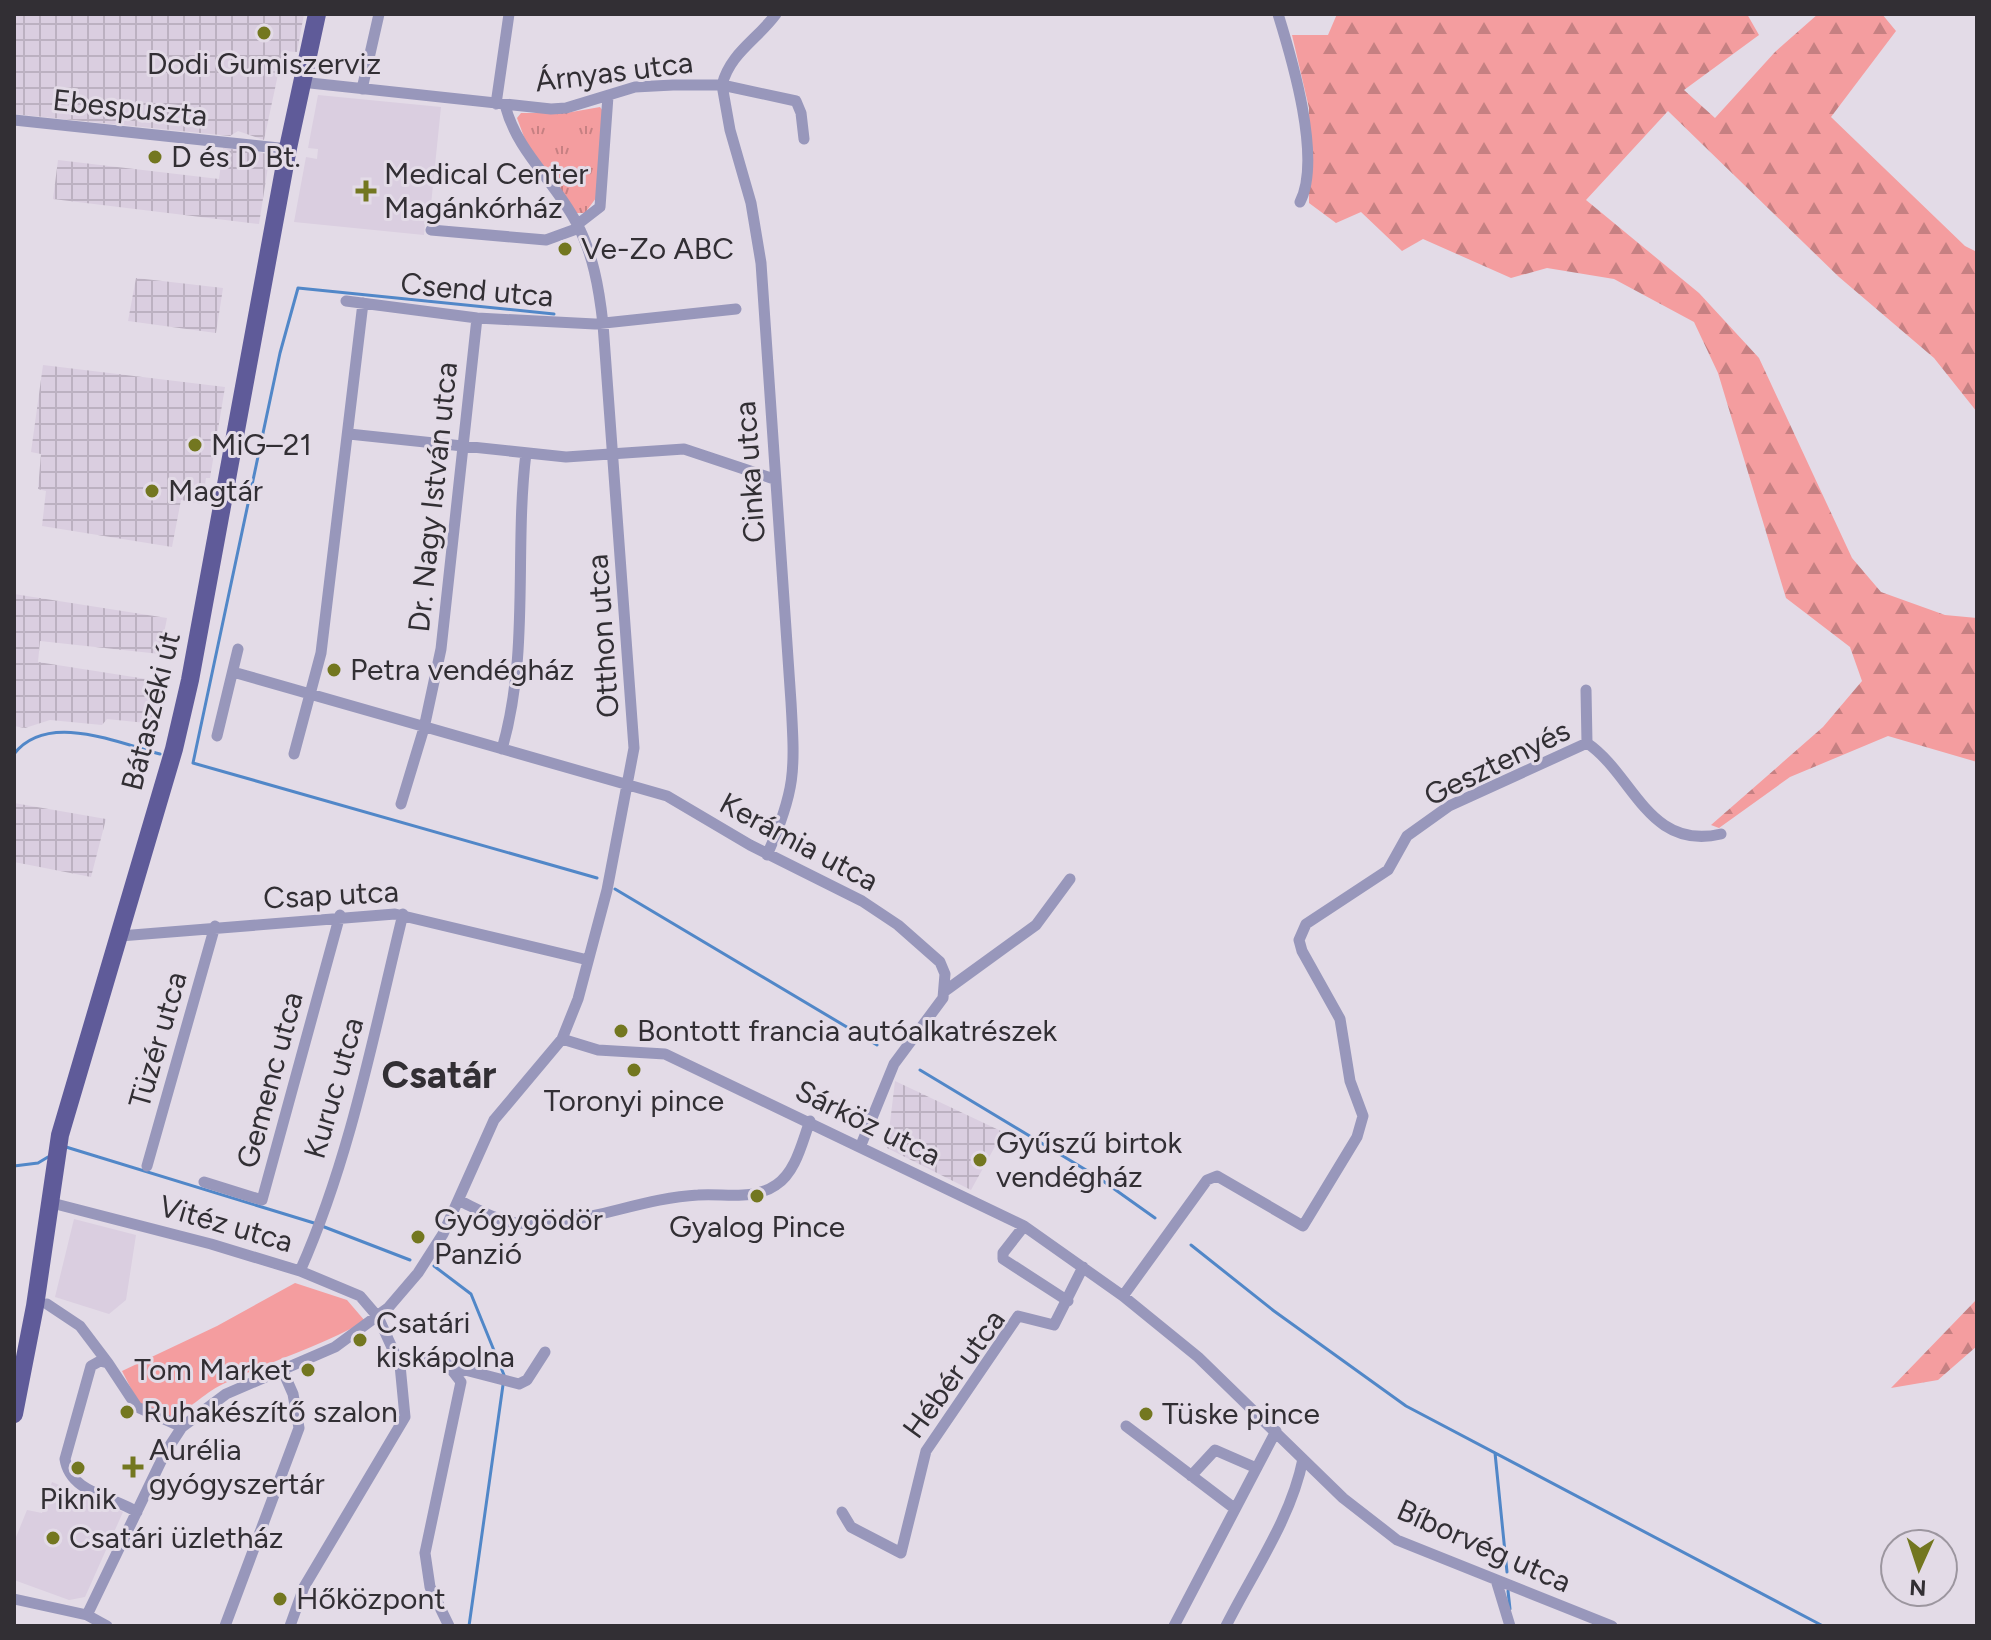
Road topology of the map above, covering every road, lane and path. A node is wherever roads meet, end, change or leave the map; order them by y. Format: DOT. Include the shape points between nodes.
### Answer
graph roads {
  1 [pos="317,14"];
  2 [pos="379,14"];
  3 [pos="509,14"];
  4 [pos="776,14"];
  5 [pos="1278,14"];
  6 [pos="301,82"];
  7 [pos="722,85"];
  8 [pos="362,89"];
  9 [pos="608,96"];
  10 [pos="501,105"];
  11 [pos="14,120"];
  12 [pos="804,139"];
  13 [pos="288,149"];
  14 [pos="1300,202"];
  15 [pos="578,226"];
  16 [pos="431,230"];
  17 [pos="346,301"];
  18 [pos="363,303"];
  19 [pos="736,309"];
  20 [pos="477,318"];
  21 [pos="603,324"];
  22 [pos="349,434"];
  23 [pos="464,447"];
  24 [pos="526,453"];
  25 [pos="613,455"];
  26 [pos="774,479"];
  27 [pos="238,649"];
  28 [pos="233,672"];
  29 [pos="1586,690"];
  30 [pos="311,696"];
  31 [pos="424,728"];
  32 [pos="217,736"];
  33 [pos="1587,743"];
  34 [pos="502,749"];
  35 [pos="294,754"];
  36 [pos="629,785"];
  37 [pos="401,804"];
  38 [pos="1721,834"];
  39 [pos="767,855"];
  40 [pos="1070,879"];
  41 [pos="403,914"];
  42 [pos="340,915"];
  43 [pos="215,926"];
  44 [pos="120,936"];
  45 [pos="588,960"];
  46 [pos="945,991"];
  47 [pos="562,1039"];
  48 [pos="810,1121"];
  49 [pos="861,1145"];
  50 [pos="147,1166"];
  51 [pos="204,1182"];
  52 [pos="460,1201"];
  53 [pos="48,1202"];
  54 [pos="1024,1226"];
  55 [pos="1083,1267"];
  56 [pos="300,1271"];
  57 [pos="1123,1296"];
  58 [pos="1068,1301"];
  59 [pos="47,1304"];
  60 [pos="378,1317"];
  61 [pos="545,1352"];
  62 [pos="108,1363"];
  63 [pos="400,1365"];
  64 [pos="282,1369"];
  65 [pos="457,1373"];
  66 [pos="14,1414"];
  67 [pos="1126,1426"];
  68 [pos="182,1427"];
  69 [pos="1276,1431"];
  70 [pos="1303,1459"];
  71 [pos="1254,1467"];
  72 [pos="1191,1476"];
  73 [pos="1234,1508"];
  74 [pos="137,1512"];
  75 [pos="842,1512"];
  76 [pos="1496,1580"];
  77 [pos="14,1592"];
  78 [pos="14,1599"];
  79 [pos="36,1603"];
  80 [pos="87,1615"];
  81 [pos="107,1626"];
  82 [pos="225,1626"];
  83 [pos="290,1626"];
  84 [pos="449,1626"];
  85 [pos="1174,1626"];
  86 [pos="1226,1626"];
  87 [pos="1510,1626"];
  88 [pos="1612,1626"];
  1 -- 6 [label="main road, Bátaszéki út"];
  2 -- 8 [label="street"];
  3 -- 10 [label="street"];
  4 -- 7 [label="street" via="726,67"];
  5 -- 14 [label="street" via="1301,91 1307,174"];
  6 -- 8 [label="street, Árnyas utca"];
  6 -- 13 [label="main road, Bátaszéki út"];
  7 -- 9 [label="street, Árnyas utca" via="635,87"];
  7 -- 12 [label="street, Árnyas utca" via="796,101"];
  7 -- 26 [label="street, Cinka utca" via="761,263"];
  8 -- 10 [label="street, Árnyas utca"];
  9 -- 10 [label="street, Árnyas utca" via="566,108"];
  9 -- 15 [label="street" via="600,207"];
  10 -- 15 [label="street, Otthon utca" via="516,138"];
  11 -- 13 [label="street, Ebespuszta"];
  13 -- 44 [label="main road, Bátaszéki út" via="208,590 172,757"];
  15 -- 16 [label="street, Csend utca" via="546,240"];
  15 -- 21 [label="street, Otthon utca" via="596,274"];
  17 -- 18 [label="street, Csend utca"];
  18 -- 20 [label="street, Csend utca"];
  18 -- 22 [label="street"];
  19 -- 21 [label="street, Csend utca"];
  20 -- 21 [label="street, Csend utca"];
  20 -- 23 [label="street, Dr. Nagy István utca"];
  21 -- 25 [label="street, Otthon utca"];
  22 -- 23 [label="street"];
  22 -- 30 [label="street"];
  23 -- 24 [label="street"];
  23 -- 31 [label="street, Dr. Nagy István utca" via="441,649"];
  24 -- 25 [label="street"];
  24 -- 34 [label="street" via="519,513 519,661 515,704"];
  25 -- 26 [label="street" via="684,449"];
  25 -- 36 [label="street, Otthon utca" via="633,691"];
  26 -- 39 [label="street, Cinka utca" via="795,771 787,809"];
  27 -- 28 [label="street"];
  28 -- 30 [label="street, Kerámia utca"];
  28 -- 32 [label="street"];
  29 -- 33 [label="street"];
  30 -- 31 [label="street, Kerámia utca"];
  30 -- 35 [label="street"];
  31 -- 34 [label="street, Kerámia utca"];
  31 -- 37 [label="street"];
  33 -- 38 [label="street, Gesztenyés" via="1677,834"];
  33 -- 57 [label="street, Gesztenyés" via="1449,806 1407,836 1377,880 1306,924 1299,940 1302,951 1340,1019 1350,1081 1363,1116 1357,1137 1303,1226 1217,1176 1207,1180"];
  34 -- 36 [label="street, Kerámia utca"];
  36 -- 39 [label="street, Kerámia utca" via="667,796"];
  36 -- 45 [label="street, Otthon utca"];
  39 -- 46 [label="street, Kerámia utca" via="862,901 898,925 940,962"];
  40 -- 46 [label="street" via="1036,925"];
  41 -- 42 [label="street, Csap utca"];
  41 -- 45 [label="street, Csap utca"];
  41 -- 56 [label="street, Kuruc utca" via="390,979 322,1218"];
  42 -- 43 [label="street, Csap utca"];
  42 -- 51 [label="street, Gemenc utca" via="262,1200"];
  43 -- 44 [label="street, Csap utca"];
  43 -- 50 [label="street, Tüzér utca"];
  44 -- 53 [label="main road, Bátaszéki út" via="66,1114"];
  45 -- 47 [label="street, Otthon utca"];
  46 -- 49 [label="street" via="894,1064"];
  47 -- 48 [label="street, Sárköz utca" via="598,1050 665,1054"];
  47 -- 52 [label="street" via="494,1120"];
  48 -- 49 [label="street, Sárköz utca"];
  48 -- 52 [label="street" via="792,1168 777,1185 761,1192 670,1198 535,1223 515,1223"];
  49 -- 54 [label="street, Sárköz utca"];
  52 -- 60 [label="street" via="418,1273"];
  53 -- 56 [label="street, Vitéz utca"];
  53 -- 66 [label="main road, Bátaszéki út"];
  54 -- 55 [label="street, Sárköz utca"];
  54 -- 58 [label="street" via="1003,1259"];
  55 -- 57 [label="street, Sárköz utca"];
  55 -- 58 [label="street, Hébér utca"];
  56 -- 60 [label="street, Vitéz utca" via="360,1296"];
  57 -- 69 [label="street, Sárköz utca"];
  58 -- 75 [label="street, Hébér utca" via="1054,1325 1018,1316 934,1438 921,1463 901,1553 851,1527"];
  59 -- 62 [label="street" via="80,1326"];
  60 -- 63 [label="street"];
  60 -- 64 [label="street" via="335,1347"];
  61 -- 65 [label="street" via="519,1384 465,1370"];
  62 -- 68 [label="street" via="137,1407"];
  62 -- 74 [label="street" via="94,1363 87,1374 65,1459 67,1472 74,1482"];
  63 -- 65 [label="street" via="431,1358 444,1360"];
  63 -- 83 [label="street" via="405,1417 304,1587"];
  64 -- 68 [label="street" via="226,1394"];
  64 -- 82 [label="street" via="299,1428"];
  65 -- 84 [label="street" via="459,1399 425,1553 430,1587"];
  67 -- 72 [label="street"];
  68 -- 74 [label="street"];
  69 -- 70 [label="street, Bíborvég utca"];
  69 -- 71 [label="street"];
  70 -- 76 [label="street, Bíborvég utca" via="1397,1540"];
  70 -- 86 [label="street" via="1279,1526"];
  71 -- 72 [label="street" via="1215,1450"];
  71 -- 73 [label="street"];
  72 -- 73 [label="street"];
  73 -- 85 [label="street"];
  74 -- 80 [label="street"];
  76 -- 87 [label="street"];
  76 -- 88 [label="street, Bíborvég utca"];
  77 -- 79 [label="street"];
  78 -- 79 [label="street"];
  79 -- 80 [label="street"];
  80 -- 81 [label="street"];
}
